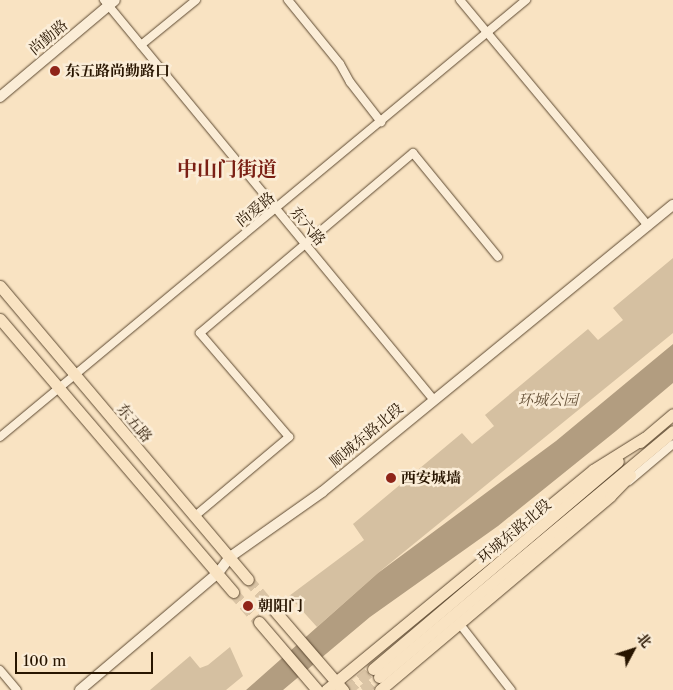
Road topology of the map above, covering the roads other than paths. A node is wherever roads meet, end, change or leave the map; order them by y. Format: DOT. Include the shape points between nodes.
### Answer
graph roads {
  1 [pos="196,0"];
  2 [pos="288,0"];
  3 [pos="460,0"];
  4 [pos="526,0"];
  5 [pos="109,2"];
  6 [pos="487,33"];
  7 [pos="141,45"];
  8 [pos="0,97"];
  9 [pos="381,122"];
  10 [pos="673,205"];
  11 [pos="276,210"];
  12 [pos="648,226"];
  13 [pos="304,243"];
  14 [pos="498,257"];
  15 [pos="0,286"];
  16 [pos="0,319"];
  17 [pos="74,374"];
  18 [pos="58,387"];
  19 [pos="434,399"];
  20 [pos="673,414"];
  21 [pos="673,431"];
  22 [pos="0,436"];
  23 [pos="644,438"];
  24 [pos="673,444"];
  25 [pos="654,447"];
  26 [pos="610,496"];
  27 [pos="195,516"];
  28 [pos="230,557"];
  29 [pos="218,573"];
  30 [pos="248,579"];
  31 [pos="233,592"];
  32 [pos="274,610"];
  33 [pos="259,622"];
  34 [pos="460,623"];
  35 [pos="0,670"];
  36 [pos="313,686"];
  37 [pos="339,686"];
  38 [pos="17,690"];
  39 [pos="80,690"];
  40 [pos="326,690"];
  41 [pos="380,690"];
  42 [pos="511,690"];
  1 -- 7 [label="street"];
  2 -- 9 [label="street" via="340,64"];
  3 -- 6 [label="street"];
  4 -- 6 [label="street, 尚爱路"];
  5 -- 7 [label="street, 东六路"];
  5 -- 8 [label="street, 尚勤路"];
  6 -- 9 [label="street, 尚爱路"];
  6 -- 12 [label="street"];
  7 -- 11 [label="street, 东六路"];
  9 -- 11 [label="street, 尚爱路"];
  10 -- 12 [label="street, 顺城东路北段"];
  11 -- 13 [label="street, 东六路"];
  11 -- 17 [label="street, 尚爱路"];
  12 -- 19 [label="street, 顺城东路北段"];
  13 -- 14 [label="street" via="413,153"];
  13 -- 19 [label="street, 东六路"];
  13 -- 27 [label="street" via="200,333 289,437"];
  15 -- 17 [label="main road, 东五路"];
  16 -- 18 [label="main road"];
  17 -- 18 [label="street, 尚爱路"];
  17 -- 27 [label="main road, 东五路"];
  18 -- 22 [label="street, 尚爱路"];
  18 -- 29 [label="main road"];
  19 -- 28 [label="street, 顺城东路北段" via="322,492"];
  20 -- 23 [label="main road, 环城东路北段"];
  21 -- 25 [label="main road, 环城东路北段"];
  23 -- 25 [label="main road, 环城东路北段" via="376,673"];
  23 -- 37 [label="main road" via="593,470"];
  24 -- 26 [label="street"];
  25 -- 26 [label="main road"];
  26 -- 34 [label="main road"];
  27 -- 28 [label="main road, 东五路"];
  28 -- 29 [label="street, 顺城东路北段"];
  28 -- 30 [label="main road, 东五路"];
  29 -- 31 [label="main road"];
  29 -- 39 [label="street, 顺城东路北段"];
  32 -- 37 [label="main road"];
  33 -- 36 [label="main road"];
  34 -- 41 [label="main road"];
  34 -- 42 [label="street"];
  35 -- 38 [label="street"];
  37 -- 40 [label="main road"];
}
